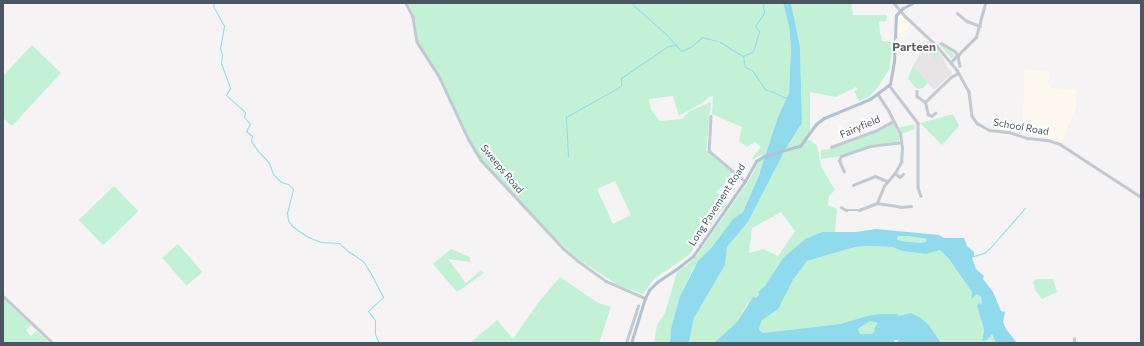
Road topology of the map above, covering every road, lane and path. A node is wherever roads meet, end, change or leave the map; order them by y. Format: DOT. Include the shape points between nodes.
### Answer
graph roads {
  1 [pos="406,3"];
  2 [pos="894,3"];
  3 [pos="912,3"];
  4 [pos="985,3"];
  5 [pos="899,10"];
  6 [pos="957,13"];
  7 [pos="980,26"];
  8 [pos="941,43"];
  9 [pos="958,56"];
  10 [pos="951,62"];
  11 [pos="960,66"];
  12 [pos="958,73"];
  13 [pos="889,85"];
  14 [pos="917,91"];
  15 [pos="878,95"];
  16 [pos="925,102"];
  17 [pos="936,113"];
  18 [pos="711,116"];
  19 [pos="893,121"];
  20 [pos="901,142"];
  21 [pos="832,147"];
  22 [pos="844,172"];
  23 [pos="895,173"];
  24 [pos="903,174"];
  25 [pos="887,180"];
  26 [pos="745,181"];
  27 [pos="853,185"];
  28 [pos="921,196"];
  29 [pos="1141,197"];
  30 [pos="877,204"];
  31 [pos="911,206"];
  32 [pos="841,207"];
  33 [pos="3,296"];
  34 [pos="645,298"];
  35 [pos="638,306"];
  36 [pos="53,343"];
  37 [pos="626,343"];
  38 [pos="631,343"];
  1 -- 34 [label="street, Sweeps Road" via="413,17 417,42 441,80 481,160 576,260 606,282"];
  2 -- 5 [label="street, School Road"];
  3 -- 5 [label="main road"];
  4 -- 7 [label="street"];
  5 -- 10 [label="street, School Road"];
  5 -- 13 [label="main road" via="895,21 894,62"];
  6 -- 7 [label="street" via="967,21"];
  7 -- 9 [label="street" via="976,37"];
  8 -- 9 [label="street" via="950,47"];
  9 -- 10 [label="street"];
  9 -- 11 [label="street"];
  10 -- 12 [label="street, School Road"];
  12 -- 16 [label="street"];
  12 -- 29 [label="street, School Road" via="969,92 972,116 977,123 989,130 1009,132 1028,138 1043,138 1060,144"];
  13 -- 15 [label="main road, Long Pavement Road"];
  13 -- 28 [label="street" via="918,123 918,187"];
  14 -- 16 [label="street" via="917,96"];
  15 -- 19 [label="street, Fairyfield"];
  15 -- 26 [label="main road, Long Pavement Road" via="824,118 816,124 803,144 758,159"];
  16 -- 17 [label="street" via="928,115"];
  18 -- 26 [label="street" via="709,151"];
  19 -- 20 [label="street, Fairyfield"];
  19 -- 21 [label="street, Fairyfield"];
  20 -- 22 [label="street, Fairyfield" via="870,146 841,156 839,161"];
  20 -- 23 [label="street, Fairyfield" via="901,162"];
  23 -- 24 [label="street" via="900,176"];
  23 -- 25 [label="street"];
  25 -- 27 [label="street" via="875,176"];
  25 -- 30 [label="street"];
  26 -- 34 [label="main road, Long Pavement Road" via="693,256 657,282"];
  30 -- 31 [label="street"];
  30 -- 32 [label="street" via="859,210 846,210"];
  33 -- 36 [label="street"];
  34 -- 38 [label="main road, Long Pavement Road"];
  35 -- 37 [label="street"];
}
